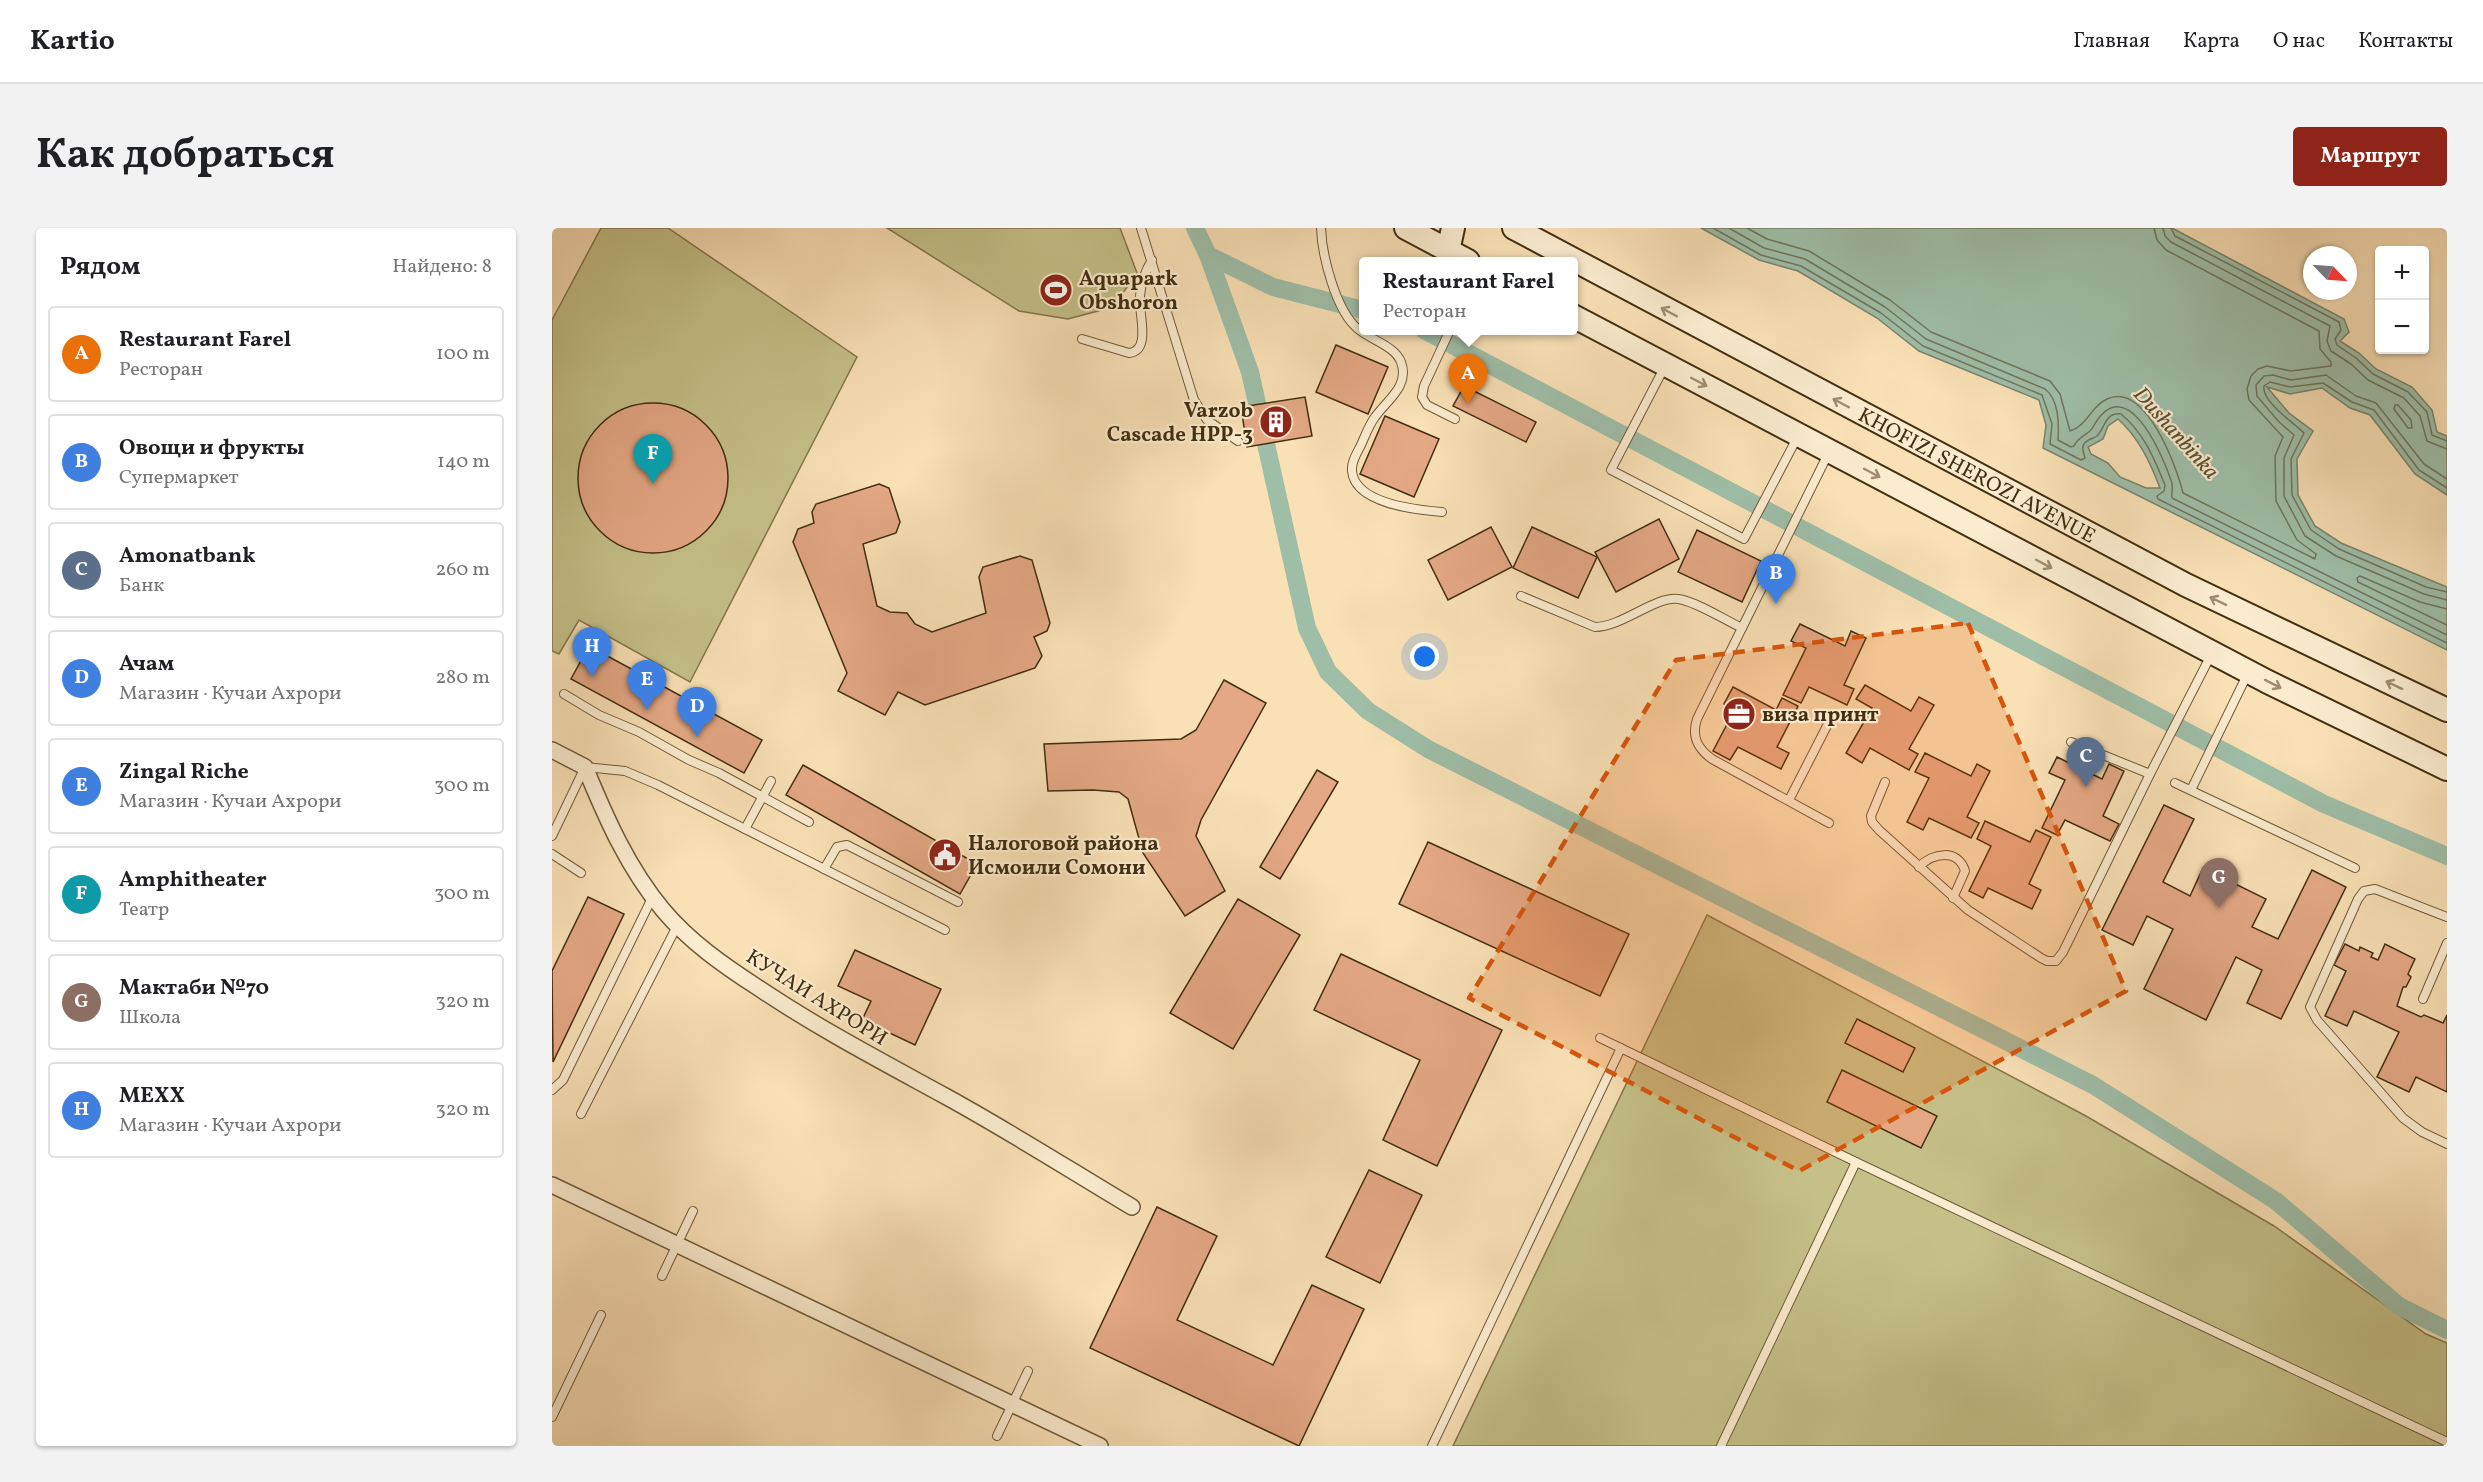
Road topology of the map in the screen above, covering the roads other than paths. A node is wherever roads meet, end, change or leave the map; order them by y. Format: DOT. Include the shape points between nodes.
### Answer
graph roads {
  1 [pos="1141,228"];
  2 [pos="1321,228"];
  3 [pos="1406,228"];
  4 [pos="1453,228"];
  5 [pos="1514,228"];
  6 [pos="1458,256"];
  7 [pos="1569,257"];
  8 [pos="1152,260"];
  9 [pos="1578,262"];
  10 [pos="1578,319"];
  11 [pos="1359,329"];
  12 [pos="1368,335"];
  13 [pos="1448,335"];
  14 [pos="1082,339"];
  15 [pos="1666,364"];
  16 [pos="1455,419"];
  17 [pos="1798,434"];
  18 [pos="1238,441"];
  19 [pos="1830,451"];
  20 [pos="1442,512"];
  21 [pos="1521,596"];
  22 [pos="1742,628"];
  23 [pos="2213,652"];
  24 [pos="2249,671"];
  25 [pos="564,694"];
  26 [pos="2447,710"];
  27 [pos="1832,718"];
  28 [pos="2071,742"];
  29 [pos="552,750"];
  30 [pos="585,767"];
  31 [pos="2447,769"];
  32 [pos="2150,774"];
  33 [pos="771,781"];
  34 [pos="1886,782"];
  35 [pos="2175,783"];
  36 [pos="2191,790"];
  37 [pos="762,797"];
  38 [pos="1789,800"];
  39 [pos="809,822"];
  40 [pos="1829,823"];
  41 [pos="745,829"];
  42 [pos="552,836"];
  43 [pos="552,854"];
  44 [pos="1919,867"];
  45 [pos="2355,868"];
  46 [pos="824,869"];
  47 [pos="581,873"];
  48 [pos="652,896"];
  49 [pos="1953,898"];
  50 [pos="958,902"];
  51 [pos="2447,917"];
  52 [pos="677,926"];
  53 [pos="945,930"];
  54 [pos="2447,943"];
  55 [pos="2423,999"];
  56 [pos="1600,1038"];
  57 [pos="1621,1048"];
  58 [pos="552,1090"];
  59 [pos="581,1114"];
  60 [pos="2447,1143"];
  61 [pos="1856,1162"];
  62 [pos="552,1185"];
  63 [pos="1132,1207"];
  64 [pos="693,1211"];
  65 [pos="677,1245"];
  66 [pos="662,1276"];
  67 [pos="601,1315"];
  68 [pos="1028,1371"];
  69 [pos="1012,1404"];
  70 [pos="552,1416"];
  71 [pos="997,1436"];
  72 [pos="2447,1442"];
  73 [pos="1100,1446"];
  74 [pos="1432,1446"];
  75 [pos="1721,1446"];
  1 -- 8 [label="lane"];
  2 -- 11 [label="lane" via="1328,267 1344,311"];
  3 -- 6 [label="main road"];
  4 -- 6 [label="main road"];
  7 -- 5 [label="main road, KHOFIZI SHEROZI AVENUE, one-way"];
  8 -- 14 [label="lane" via="1140,295 1139,350 1129,353"];
  8 -- 18 [label="lane" via="1194,400 1207,420"];
  26 -- 9 [label="main road, KHOFIZI SHEROZI AVENUE, one-way" via="2186,585"];
  10 -- 15 [label="main road"];
  12 -- 20 [label="lane" via="1395,353 1402,365 1402,379 1400,388 1373,420 1354,460 1355,481 1368,494 1384,501"];
  13 -- 16 [label="lane" via="1422,397 1427,405"];
  15 -- 17 [label="main road, one-way"];
  15 -- 17 [label="lane" via="1611,470 1744,539"];
  17 -- 19 [label="main road"];
  19 -- 22 [label="lane"];
  19 -- 23 [label="main road, one-way"];
  21 -- 22 [label="lane" via="1595,627 1608,626 1671,599 1683,600"];
  22 -- 38 [label="lane" via="1697,719 1696,742 1712,759"];
  23 -- 24 [label="main road"];
  23 -- 32 [label="lane"];
  24 -- 31 [label="main road, one-way"];
  24 -- 36 [label="lane"];
  25 -- 37 [label="lane"];
  27 -- 38 [label="lane"];
  28 -- 32 [label="lane"];
  29 -- 30 [label="street"];
  30 -- 41 [label="lane" via="640,776"];
  30 -- 42 [label="lane"];
  30 -- 48 [label="street, КУЧАИ АХРОРИ" via="611,826"];
  32 -- 49 [label="lane" via="2056,961 2041,958"];
  33 -- 37 [label="lane"];
  34 -- 44 [label="lane" via="1872,811 1872,822"];
  35 -- 36 [label="lane"];
  36 -- 45 [label="lane"];
  37 -- 39 [label="lane"];
  37 -- 41 [label="lane"];
  38 -- 40 [label="lane"];
  41 -- 46 [label="lane"];
  43 -- 47 [label="lane"];
  44 -- 49 [label="lane"];
  44 -- 49 [label="lane" via="1939,854 1959,860 1965,871"];
  46 -- 50 [label="lane" via="837,847 847,845"];
  46 -- 53 [label="lane"];
  48 -- 52 [label="street, КУЧАИ АХРОРИ"];
  48 -- 58 [label="lane" via="563,1080"];
  51 -- 60 [label="lane" via="2375,889 2364,891 2310,1007 2403,1118"];
  52 -- 59 [label="lane"];
  52 -- 63 [label="street, КУЧАИ АХРОРИ" via="778,1001"];
  54 -- 55 [label="lane"];
  56 -- 57 [label="lane"];
  57 -- 61 [label="lane"];
  57 -- 74 [label="lane"];
  61 -- 72 [label="lane"];
  61 -- 75 [label="lane"];
  62 -- 65 [label="street"];
  64 -- 65 [label="lane"];
  65 -- 66 [label="lane"];
  65 -- 69 [label="street"];
  67 -- 70 [label="lane"];
  68 -- 69 [label="lane"];
  69 -- 71 [label="lane"];
  69 -- 73 [label="street"];
}
